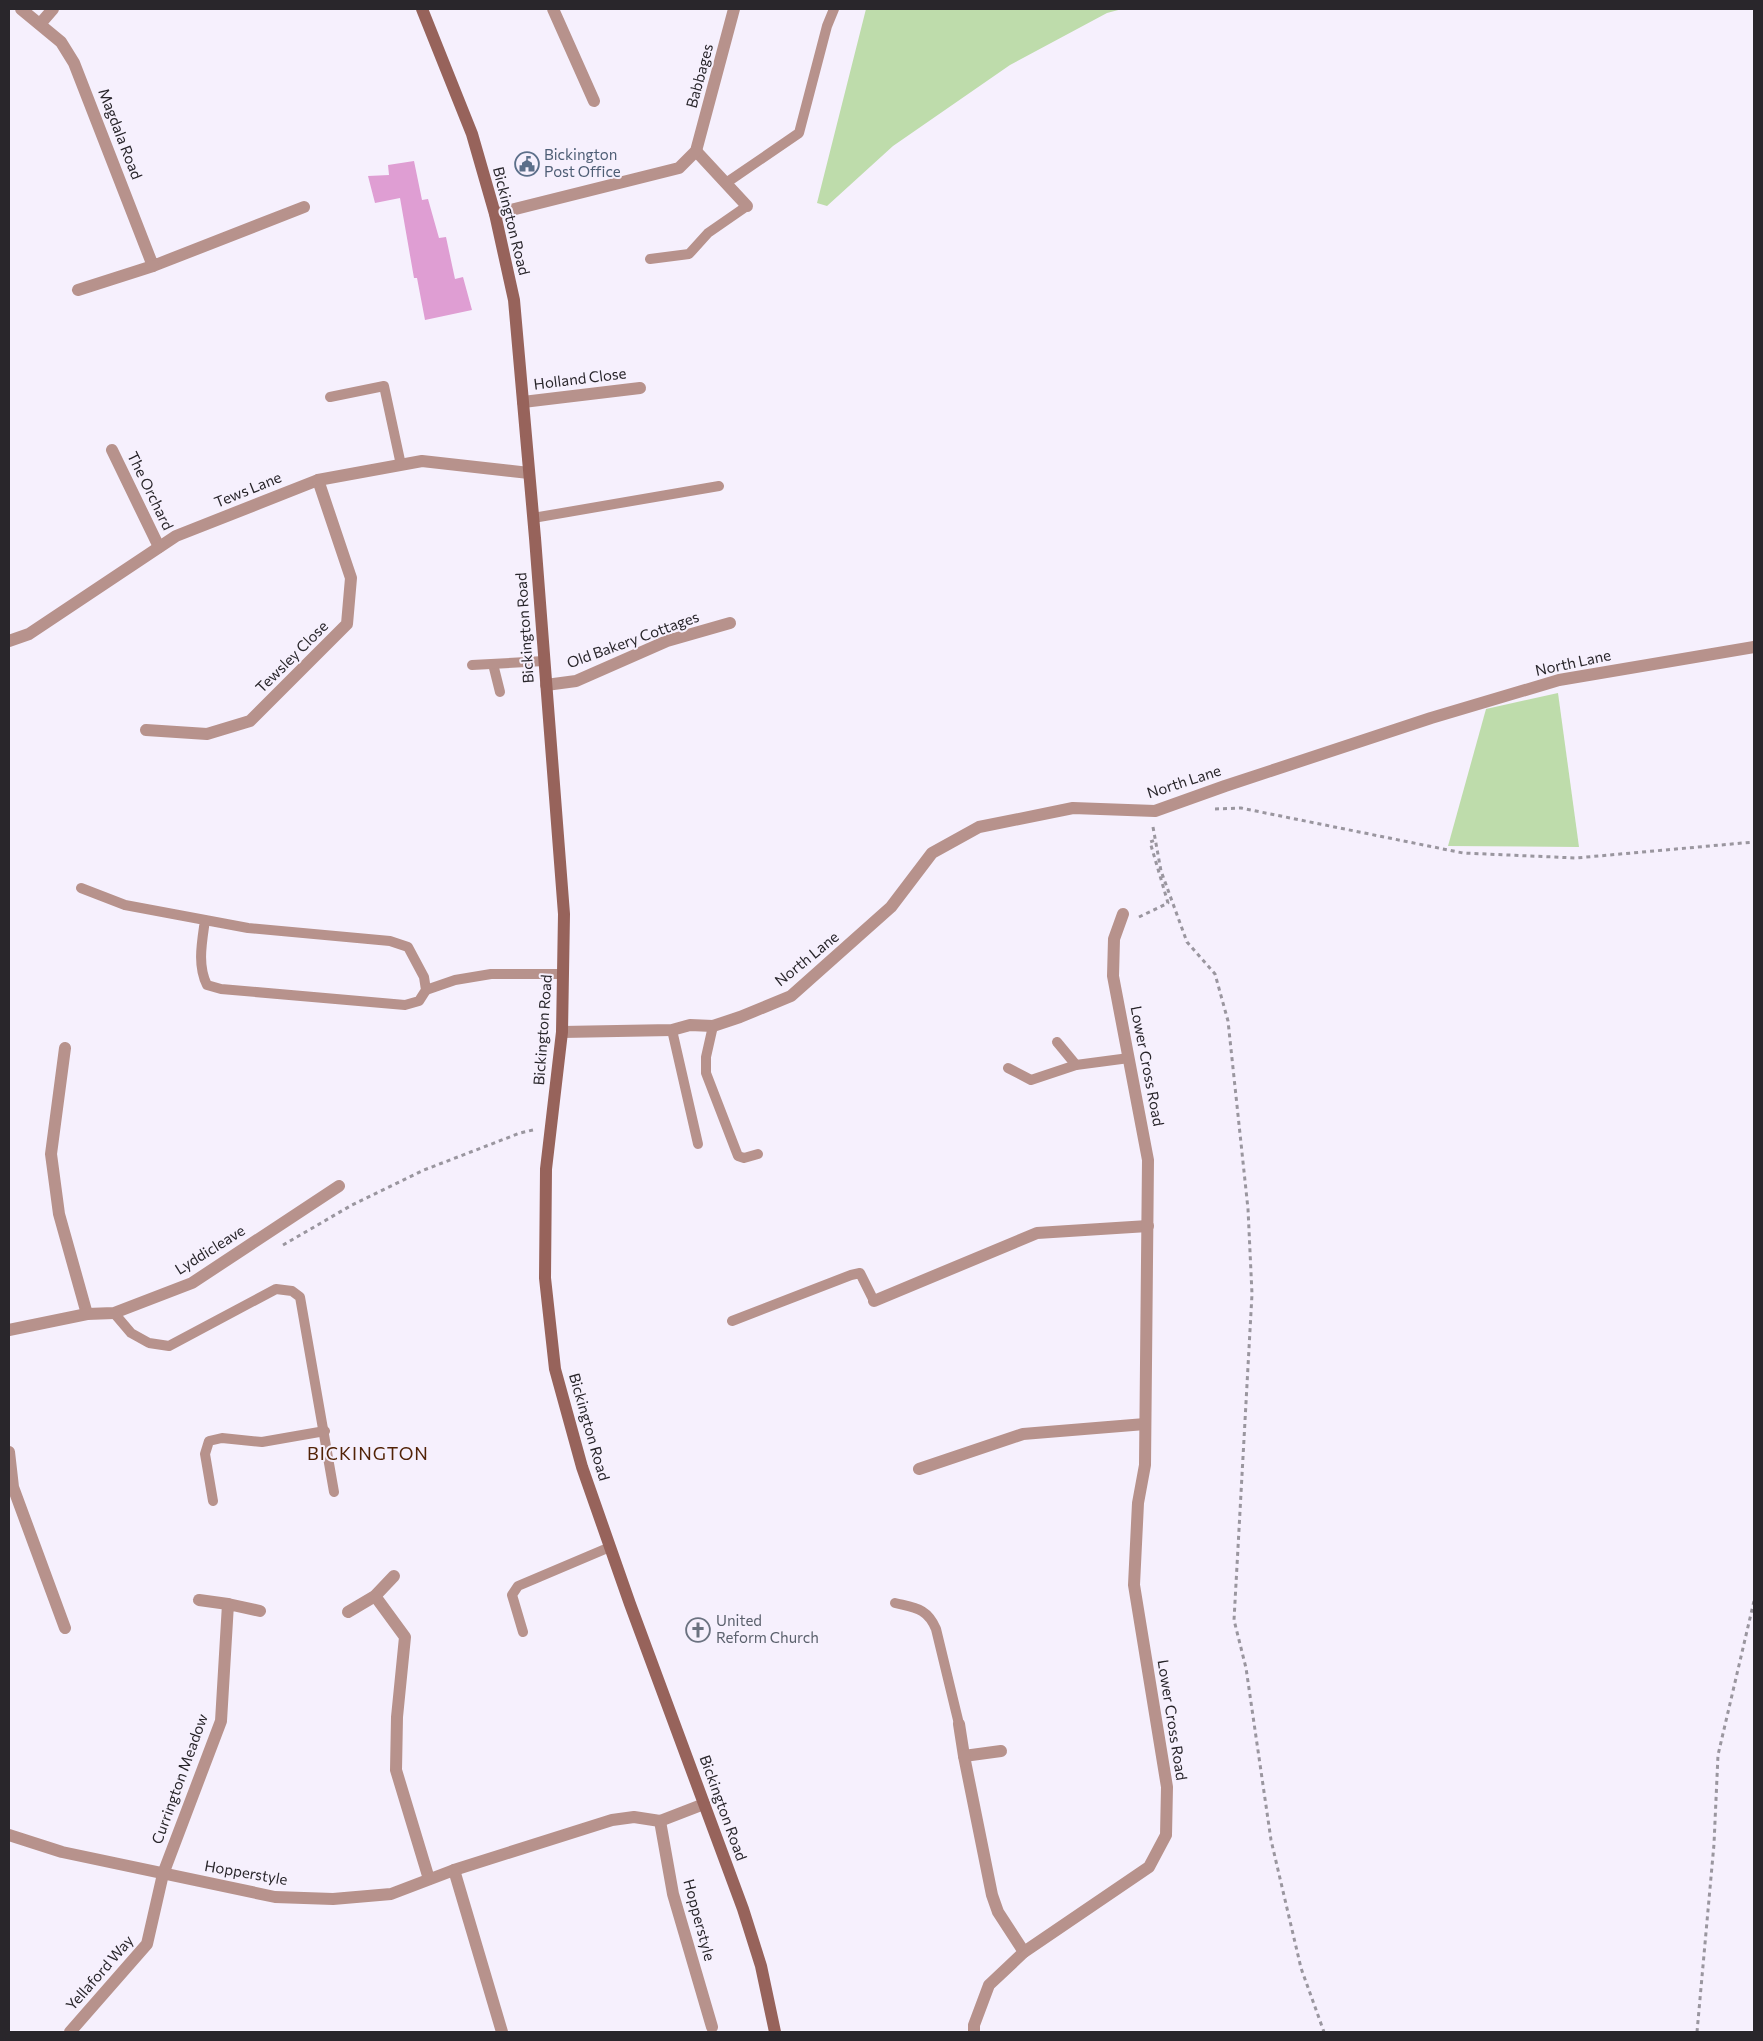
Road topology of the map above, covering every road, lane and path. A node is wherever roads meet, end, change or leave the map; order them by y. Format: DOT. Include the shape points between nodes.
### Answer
graph roads {
  1 [pos="21,9"];
  2 [pos="53,9"];
  3 [pos="422,9"];
  4 [pos="552,9"];
  5 [pos="734,9"];
  6 [pos="834,9"];
  7 [pos="40,24"];
  8 [pos="594,100"];
  9 [pos="696,151"];
  10 [pos="726,183"];
  11 [pos="747,206"];
  12 [pos="304,207"];
  13 [pos="495,214"];
  14 [pos="650,259"];
  15 [pos="153,266"];
  16 [pos="78,290"];
  17 [pos="640,388"];
  18 [pos="330,397"];
  19 [pos="523,402"];
  20 [pos="112,450"];
  21 [pos="401,465"];
  22 [pos="529,473"];
  23 [pos="318,480"];
  24 [pos="719,486"];
  25 [pos="533,518"];
  26 [pos="159,547"];
  27 [pos="730,623"];
  28 [pos="9,641"];
  29 [pos="1754,647"];
  30 [pos="544,661"];
  31 [pos="493,664"];
  32 [pos="472,665"];
  33 [pos="546,685"];
  34 [pos="500,692"];
  35 [pos="146,730"];
  36 [pos="1212,809"];
  37 [pos="1150,812"];
  38 [pos="1156,840"];
  39 [pos="1754,842"];
  40 [pos="81,888"];
  41 [pos="1123,914"];
  42 [pos="205,920"];
  43 [pos="1118,928"];
  44 [pos="563,974"];
  45 [pos="426,990"];
  46 [pos="713,1026"];
  47 [pos="672,1030"];
  48 [pos="562,1032"];
  49 [pos="1058,1042"];
  50 [pos="65,1048"];
  51 [pos="1129,1058"];
  52 [pos="1076,1065"];
  53 [pos="1008,1068"];
  54 [pos="698,1144"];
  55 [pos="758,1154"];
  56 [pos="339,1186"];
  57 [pos="1148,1226"];
  58 [pos="874,1301"];
  59 [pos="114,1313"];
  60 [pos="87,1314"];
  61 [pos="732,1321"];
  62 [pos="9,1330"];
  63 [pos="1146,1424"];
  64 [pos="325,1431"];
  65 [pos="9,1452"];
  66 [pos="919,1469"];
  67 [pos="334,1492"];
  68 [pos="212,1501"];
  69 [pos="610,1547"];
  70 [pos="394,1576"];
  71 [pos="375,1596"];
  72 [pos="199,1600"];
  73 [pos="1754,1601"];
  74 [pos="895,1603"];
  75 [pos="228,1604"];
  76 [pos="260,1611"];
  77 [pos="348,1612"];
  78 [pos="65,1628"];
  79 [pos="523,1632"];
  80 [pos="959,1724"];
  81 [pos="1001,1751"];
  82 [pos="964,1756"];
  83 [pos="704,1804"];
  84 [pos="660,1821"];
  85 [pos="9,1835"];
  86 [pos="454,1870"];
  87 [pos="163,1874"];
  88 [pos="429,1879"];
  89 [pos="1024,1952"];
  90 [pos="712,2027"];
  91 [pos="70,2032"];
  92 [pos="502,2032"];
  93 [pos="774,2032"];
  94 [pos="974,2032"];
  95 [pos="1324,2032"];
  96 [pos="1697,2032"];
  1 -- 7 [label="street, Magdala Road"];
  2 -- 7 [label="street"];
  3 -- 13 [label="main road, Bickington Road" via="472,134"];
  4 -- 8 [label="street"];
  5 -- 9 [label="street, Babbages"];
  6 -- 10 [label="lane" via="799,133"];
  7 -- 15 [label="street, Magdala Road" via="61,42 74,63"];
  9 -- 10 [label="street"];
  9 -- 13 [label="street" via="679,168"];
  10 -- 11 [label="street"];
  11 -- 14 [label="lane" via="708,233 689,254"];
  12 -- 15 [label="street"];
  13 -- 19 [label="main road, Bickington Road" via="514,300"];
  15 -- 16 [label="street"];
  17 -- 19 [label="street, Holland Close"];
  18 -- 21 [label="lane" via="384,386"];
  19 -- 22 [label="main road, Bickington Road"];
  20 -- 26 [label="street, The Orchard"];
  21 -- 22 [label="street, Tews Lane" via="422,461"];
  21 -- 23 [label="street, Tews Lane"];
  22 -- 25 [label="main road, Bickington Road"];
  23 -- 26 [label="street, Tews Lane" via="176,536"];
  23 -- 35 [label="street, Tewsley Close" via="351,578 347,624 250,721 207,734"];
  24 -- 25 [label="lane"];
  25 -- 30 [label="main road, Bickington Road"];
  26 -- 28 [label="street, Tews Lane" via="29,634"];
  27 -- 33 [label="street, Old Bakery Cottages" via="666,641 576,681"];
  29 -- 37 [label="street, North Lane" via="1559,680 1431,718"];
  30 -- 31 [label="lane"];
  30 -- 33 [label="main road, Bickington Road"];
  31 -- 32 [label="lane"];
  31 -- 34 [label="lane"];
  33 -- 44 [label="main road, Bickington Road" via="564,914"];
  36 -- 39 [label="path" via="1241,808 1463,853 1576,858"];
  37 -- 38 [label="path"];
  37 -- 46 [label="street, North Lane" via="1073,808 979,827 932,853 891,907 791,996"];
  38 -- 43 [label="path" via="1150,842 1168,903"];
  38 -- 95 [label="path" via="1161,870 1187,942 1215,974 1228,1021 1248,1209 1252,1294 1234,1620 1246,1668 1271,1840 1301,1968"];
  40 -- 42 [label="lane" via="125,905"];
  41 -- 43 [label="street, Lower Cross Road"];
  42 -- 45 [label="lane" via="248,928 390,941 408,947 424,977"];
  42 -- 45 [label="lane" via="201,953 202,975 207,985 221,989 405,1005 419,1001"];
  43 -- 51 [label="street, Lower Cross Road" via="1114,939 1113,976"];
  44 -- 45 [label="lane" via="491,974 454,980"];
  44 -- 48 [label="main road, Bickington Road"];
  46 -- 47 [label="street, North Lane" via="690,1025"];
  46 -- 55 [label="lane" via="706,1073 738,1156 744,1158"];
  47 -- 48 [label="street, North Lane"];
  47 -- 54 [label="lane"];
  48 -- 69 [label="main road, Bickington Road" via="546,1169 545,1278 555,1368 582,1467"];
  49 -- 52 [label="lane"];
  50 -- 60 [label="street" via="51,1154 59,1214"];
  51 -- 52 [label="lane"];
  51 -- 57 [label="street, Lower Cross Road" via="1148,1160"];
  52 -- 53 [label="lane" via="1031,1080"];
  56 -- 59 [label="street, Lyddicleave" via="192,1283"];
  57 -- 58 [label="street" via="1037,1233"];
  57 -- 63 [label="street, Lower Cross Road"];
  58 -- 61 [label="lane" via="860,1273"];
  59 -- 60 [label="street, Lyddicleave"];
  59 -- 64 [label="lane" via="131,1333 149,1343 169,1346 276,1290 292,1291 300,1296"];
  60 -- 62 [label="street, Lyddicleave"];
  63 -- 66 [label="street" via="1022,1434"];
  63 -- 89 [label="street, Lower Cross Road" via="1134,1585 1167,1786 1166,1834 1149,1867"];
  64 -- 67 [label="lane"];
  64 -- 68 [label="lane" via="262,1442 209,1440 204,1454"];
  65 -- 78 [label="street" via="13,1487"];
  69 -- 79 [label="lane" via="518,1586 512,1595"];
  69 -- 83 [label="main road, Bickington Road"];
  70 -- 71 [label="street"];
  71 -- 77 [label="street"];
  71 -- 88 [label="street" via="405,1637 397,1717 396,1770"];
  72 -- 75 [label="street"];
  73 -- 96 [label="path" via="1718,1755 1714,1844"];
  74 -- 80 [label="lane" via="922,1611 932,1620"];
  75 -- 76 [label="street"];
  75 -- 87 [label="street, Currington Meadow" via="221,1721"];
  80 -- 82 [label="street"];
  81 -- 82 [label="street"];
  82 -- 89 [label="street" via="992,1894 998,1912"];
  83 -- 84 [label="street, Hopperstyle"];
  83 -- 93 [label="main road, Bickington Road" via="761,1966"];
  84 -- 86 [label="street, Hopperstyle" via="634,1817 612,1820"];
  84 -- 90 [label="street, Hopperstyle" via="673,1894"];
  85 -- 87 [label="street, Hopperstyle" via="62,1852"];
  86 -- 88 [label="street, Hopperstyle"];
  86 -- 92 [label="street"];
  87 -- 88 [label="street, Hopperstyle" via="275,1897 333,1899 391,1894"];
  87 -- 91 [label="street, Yellaford Way" via="147,1944"];
  89 -- 94 [label="street, Lower Cross Road" via="989,1985"];
}
